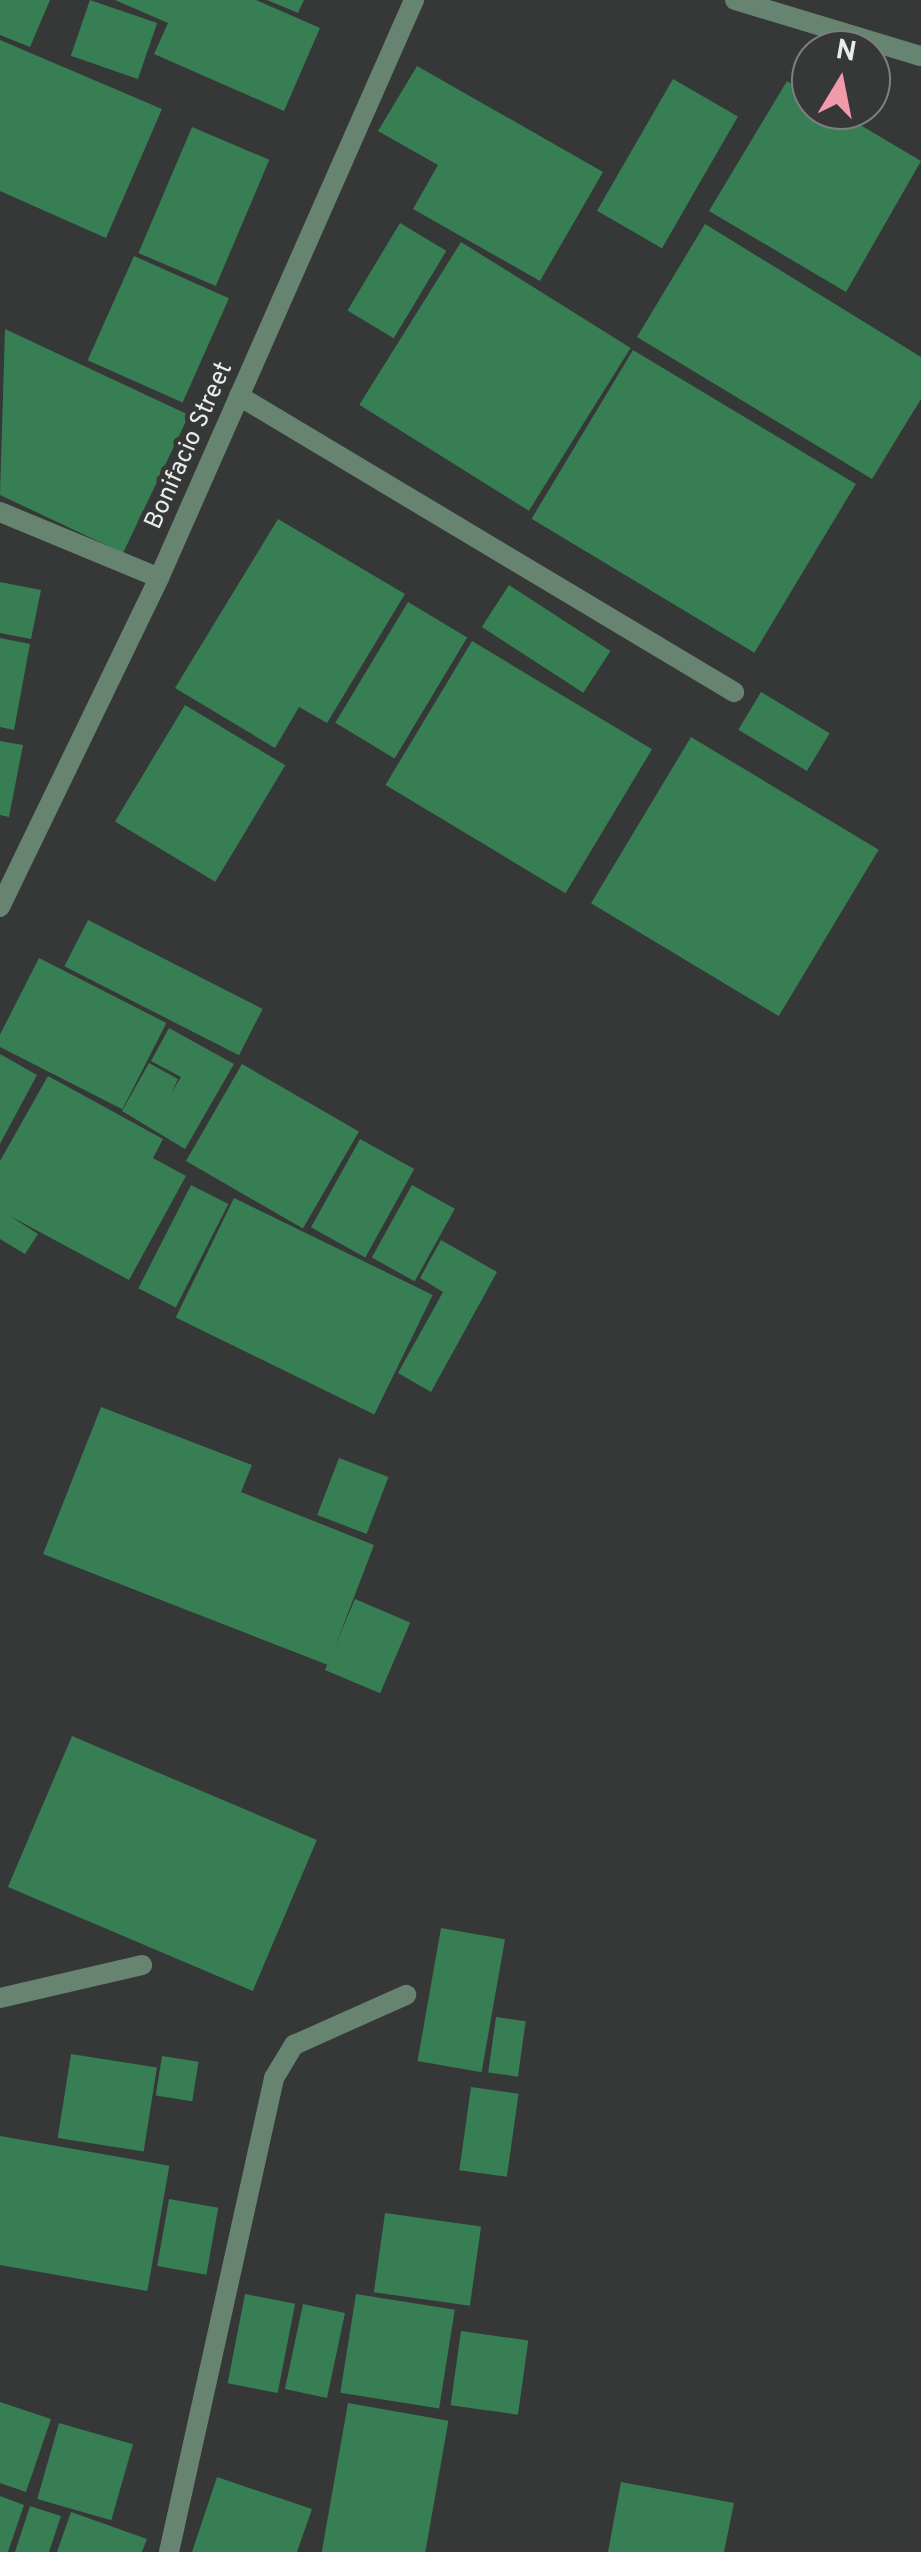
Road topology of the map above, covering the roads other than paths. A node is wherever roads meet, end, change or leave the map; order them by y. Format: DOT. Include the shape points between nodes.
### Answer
graph roads {
  1 [pos="414,0"];
  2 [pos="735,0"];
  3 [pos="921,56"];
  4 [pos="239,396"];
  5 [pos="0,512"];
  6 [pos="158,578"];
  7 [pos="734,692"];
  8 [pos="0,907"];
  9 [pos="142,1965"];
  10 [pos="406,1995"];
  11 [pos="0,1998"];
  12 [pos="169,2552"];
  1 -- 4 [label="street, Bonifacio Street"];
  2 -- 3 [label="street"];
  4 -- 6 [label="street, Bonifacio Street"];
  4 -- 7 [label="street"];
  5 -- 6 [label="street"];
  6 -- 8 [label="street, Bonifacio Street"];
  9 -- 11 [label="street"];
  10 -- 12 [label="street" via="294,2044 274,2078"];
}
